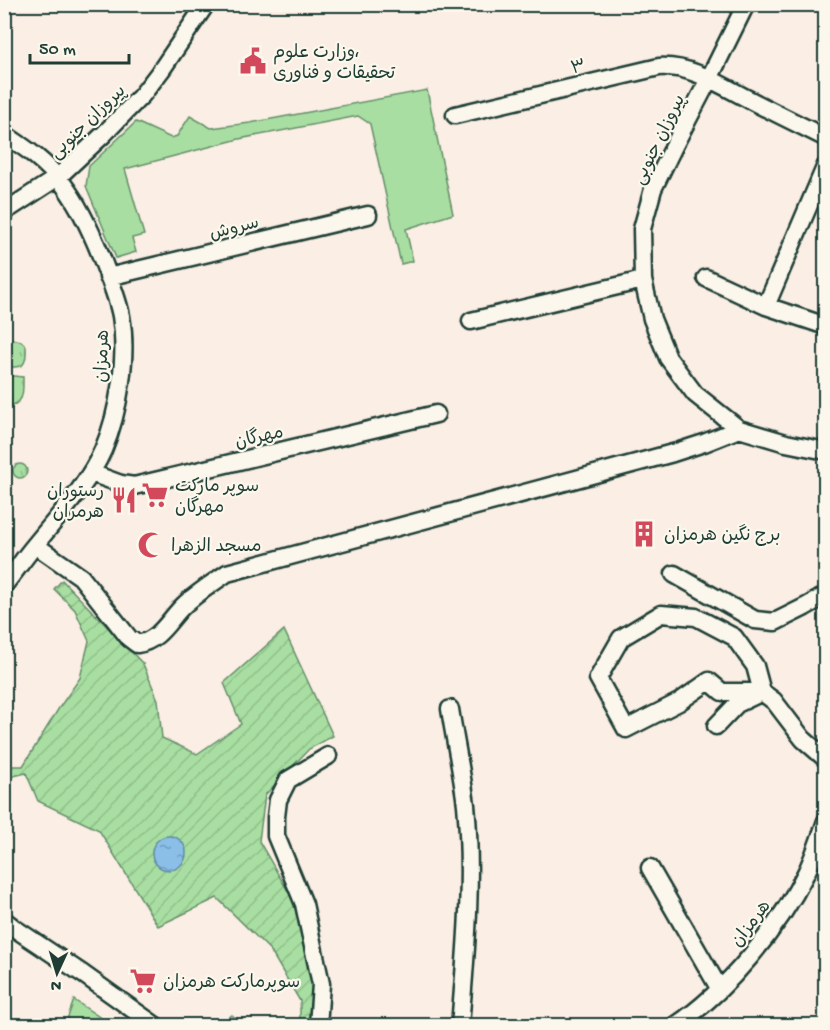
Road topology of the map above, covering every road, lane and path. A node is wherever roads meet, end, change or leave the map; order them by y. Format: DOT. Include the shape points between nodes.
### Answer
graph roads {
  1 [pos="207,4"];
  2 [pos="746,4"];
  3 [pos="709,79"];
  4 [pos="455,115"];
  5 [pos="4,134"];
  6 [pos="825,138"];
  7 [pos="825,165"];
  8 [pos="58,177"];
  9 [pos="4,212"];
  10 [pos="368,214"];
  11 [pos="108,277"];
  12 [pos="706,278"];
  13 [pos="643,280"];
  14 [pos="766,306"];
  15 [pos="471,321"];
  16 [pos="825,326"];
  17 [pos="436,414"];
  18 [pos="739,429"];
  19 [pos="825,451"];
  20 [pos="91,473"];
  21 [pos="35,545"];
  22 [pos="674,574"];
  23 [pos="4,585"];
  24 [pos="825,595"];
  25 [pos="762,692"];
  26 [pos="450,710"];
  27 [pos="716,726"];
  28 [pos="328,756"];
  29 [pos="825,759"];
  30 [pos="825,824"];
  31 [pos="650,868"];
  32 [pos="4,920"];
  33 [pos="719,988"];
  34 [pos="156,1026"];
  35 [pos="318,1026"];
  36 [pos="460,1026"];
  37 [pos="675,1026"];
  1 -- 8 [label="street, پیروزان جنوبی" via="142,95"];
  2 -- 3 [label="street, پیروزان جنوبی"];
  3 -- 4 [label="street, ۳" via="682,69 659,67"];
  3 -- 6 [label="street, ۳"];
  3 -- 13 [label="street, پیروزان جنوبی" via="653,189 642,229"];
  5 -- 8 [label="street, هرمزان" via="28,149"];
  7 -- 14 [label="street"];
  8 -- 9 [label="street, پیروزان جنوبی"];
  8 -- 11 [label="street, هرمزان" via="94,238"];
  10 -- 11 [label="street, سروش"];
  11 -- 20 [label="street, هرمزان" via="121,318 123,362 112,423"];
  12 -- 14 [label="street"];
  13 -- 15 [label="street"];
  13 -- 18 [label="street, پیروزان جنوبی" via="652,319 668,358 694,394"];
  14 -- 16 [label="street"];
  17 -- 20 [label="street, مهرگان" via="134,486"];
  18 -- 19 [label="street, پیروزان جنوبی"];
  18 -- 21 [label="street" via="673,453 227,573 185,604 156,637 137,644 81,577"];
  20 -- 21 [label="street, هرمزان"];
  21 -- 23 [label="street, هرمزان"];
  22 -- 24 [label="street" via="755,620 775,622"];
  25 -- 25 [label="street" via="755,666 734,638 696,617 662,614 621,638 598,678 626,729 679,702 709,681 722,692"];
  25 -- 27 [label="street" via="737,704"];
  25 -- 29 [label="street"];
  26 -- 36 [label="street" via="466,805 469,879"];
  28 -- 35 [label="street" via="288,780 278,800 276,817 276,836 304,904 321,984"];
  30 -- 33 [label="street, هرمزان" via="807,872 773,928"];
  31 -- 33 [label="street"];
  32 -- 34 [label="street"];
  33 -- 37 [label="street, هرمزان"];
}
